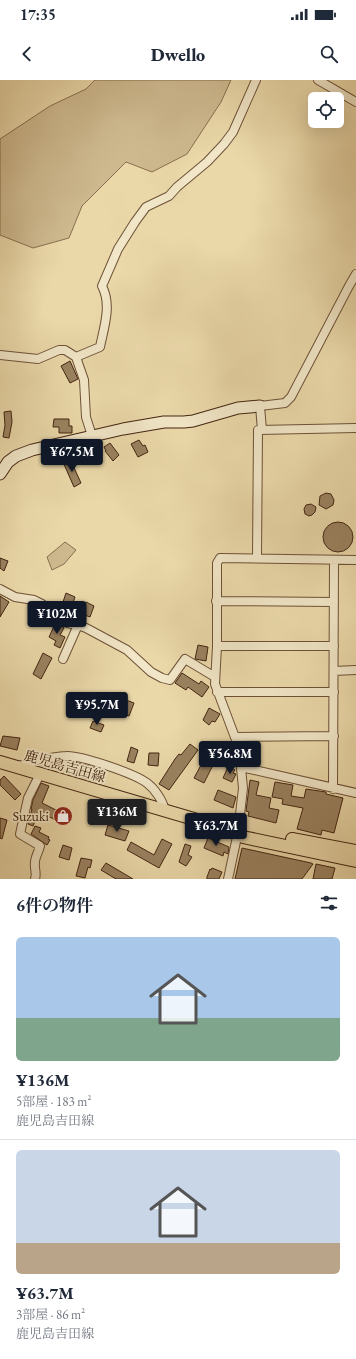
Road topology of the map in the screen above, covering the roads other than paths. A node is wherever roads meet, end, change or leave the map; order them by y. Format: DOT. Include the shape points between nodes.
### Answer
graph roads {
  1 [pos="256,80"];
  2 [pos="318,80"];
  3 [pos="356,102"];
  4 [pos="356,274"];
  5 [pos="352,285"];
  6 [pos="0,355"];
  7 [pos="76,357"];
  8 [pos="260,406"];
  9 [pos="356,428"];
  10 [pos="262,430"];
  11 [pos="92,436"];
  12 [pos="0,474"];
  13 [pos="257,558"];
  14 [pos="356,560"];
  15 [pos="334,561"];
  16 [pos="0,589"];
  17 [pos="216,601"];
  18 [pos="334,602"];
  19 [pos="78,625"];
  20 [pos="217,646"];
  21 [pos="334,646"];
  22 [pos="63,659"];
  23 [pos="356,670"];
  24 [pos="334,671"];
  25 [pos="215,677"];
  26 [pos="217,692"];
  27 [pos="334,692"];
  28 [pos="235,736"];
  29 [pos="334,736"];
  30 [pos="0,762"];
  31 [pos="15,767"];
  32 [pos="241,767"];
  33 [pos="40,774"];
  34 [pos="334,789"];
  35 [pos="356,793"];
  36 [pos="165,811"];
  37 [pos="238,832"];
  38 [pos="356,851"];
  39 [pos="356,861"];
  40 [pos="36,879"];
  41 [pos="228,879"];
  1 -- 7 [label="street" via="233,132 224,144 169,196 146,207 135,222 118,249 102,286 106,294 107,313 100,347"];
  2 -- 3 [label="street"];
  4 -- 5 [label="street"];
  5 -- 8 [label="street" via="291,397 285,403"];
  6 -- 7 [label="street" via="38,358 65,350"];
  7 -- 11 [label="street" via="84,380 86,416"];
  8 -- 10 [label="street"];
  8 -- 11 [label="street" via="238,408 193,421 164,422"];
  9 -- 10 [label="street"];
  10 -- 13 [label="street" via="258,430"];
  11 -- 12 [label="street" via="23,453 8,462"];
  13 -- 15 [label="street"];
  13 -- 17 [label="street" via="220,558 217,562"];
  14 -- 15 [label="street"];
  15 -- 18 [label="street"];
  16 -- 19 [label="street" via="15,597 34,600 67,623"];
  17 -- 18 [label="street"];
  17 -- 20 [label="street"];
  18 -- 21 [label="street"];
  19 -- 22 [label="street"];
  19 -- 25 [label="street" via="127,650 151,672 162,678 170,680 185,659"];
  20 -- 21 [label="street"];
  20 -- 25 [label="street"];
  21 -- 24 [label="street"];
  23 -- 24 [label="street"];
  24 -- 27 [label="street"];
  25 -- 26 [label="street"];
  26 -- 27 [label="street"];
  26 -- 28 [label="street"];
  27 -- 29 [label="street"];
  28 -- 29 [label="street"];
  28 -- 32 [label="street"];
  29 -- 34 [label="street"];
  30 -- 31 [label="main road, 鹿児島吉田線"];
  31 -- 33 [label="main road, 鹿児島吉田線"];
  31 -- 36 [label="street" via="64,756 96,762 147,783 164,803"];
  32 -- 34 [label="street"];
  32 -- 37 [label="street" via="243,788"];
  33 -- 36 [label="main road, 鹿児島吉田線"];
  33 -- 40 [label="street" via="28,798 20,834 40,846 35,860"];
  34 -- 35 [label="street"];
  36 -- 37 [label="main road, 鹿児島吉田線"];
  37 -- 38 [label="main road, 鹿児島吉田線" via="246,831"];
  37 -- 39 [label="main road, 鹿児島吉田線" via="243,837"];
  37 -- 41 [label="street"];
}
